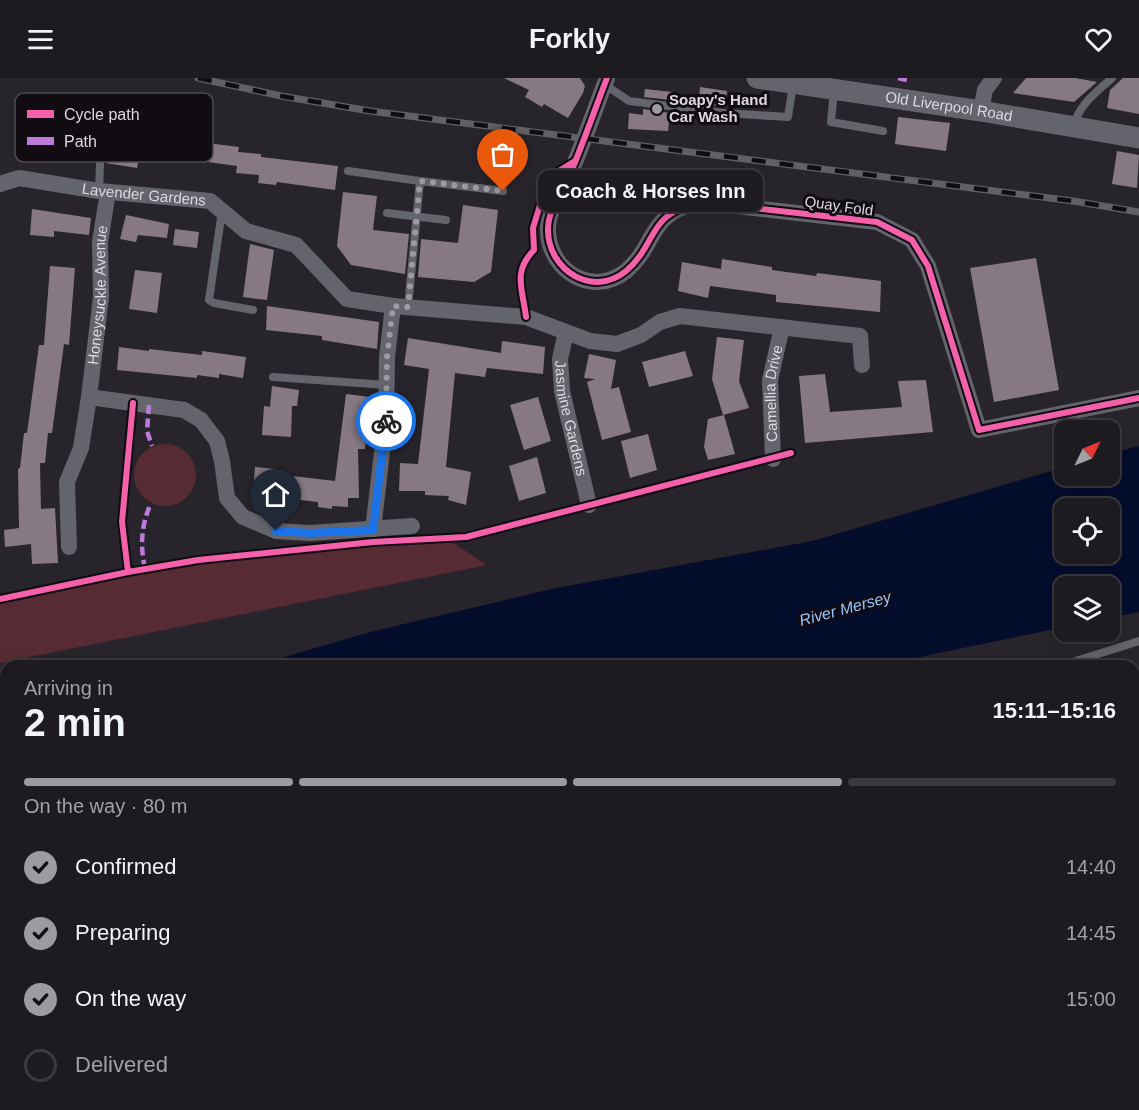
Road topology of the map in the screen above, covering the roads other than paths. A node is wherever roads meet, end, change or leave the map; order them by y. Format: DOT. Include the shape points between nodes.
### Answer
graph roads {
  1 [pos="757,78"];
  2 [pos="994,78"];
  3 [pos="1112,78"];
  4 [pos="606,81"];
  5 [pos="793,83"];
  6 [pos="834,89"];
  7 [pos="981,111"];
  8 [pos="1074,126"];
  9 [pos="883,130"];
  10 [pos="1139,138"];
  11 [pos="103,162"];
  12 [pos="348,171"];
  13 [pos="420,181"];
  14 [pos="0,184"];
  15 [pos="103,191"];
  16 [pos="503,191"];
  17 [pos="222,211"];
  18 [pos="387,213"];
  19 [pos="417,216"];
  20 [pos="446,220"];
  21 [pos="401,306"];
  22 [pos="253,310"];
  23 [pos="782,327"];
  24 [pos="566,332"];
  25 [pos="862,364"];
  26 [pos="273,377"];
  27 [pos="387,385"];
  28 [pos="89,397"];
  29 [pos="1139,398"];
  30 [pos="772,459"];
  31 [pos="589,505"];
  32 [pos="412,526"];
  33 [pos="373,530"];
  34 [pos="69,547"];
  35 [pos="1139,641"];
  36 [pos="1079,660"];
  1 -- 5 [label="street, Old Liverpool Road"];
  2 -- 7 [label="street" via="985,90"];
  3 -- 8 [label="lane" via="1082,106"];
  4 -- 5 [label="lane" via="629,101 788,117"];
  4 -- 29 [label="street, Quay Fold" via="547,230 551,249 571,276 598,283 612,279 635,262 661,222 686,205 700,202 877,222 912,240 928,266 979,430"];
  5 -- 6 [label="street, Old Liverpool Road"];
  6 -- 7 [label="street, Old Liverpool Road"];
  6 -- 9 [label="lane" via="831,122"];
  7 -- 8 [label="street, Old Liverpool Road"];
  8 -- 10 [label="street, Old Liverpool Road"];
  11 -- 15 [label="lane"];
  12 -- 13 [label="lane"];
  13 -- 16 [label="lane"];
  13 -- 19 [label="lane"];
  14 -- 15 [label="street, Lavender Gardens" via="19,178"];
  15 -- 17 [label="street, Lavender Gardens" via="210,201"];
  15 -- 28 [label="street, Honeysuckle Avenue" via="101,297"];
  17 -- 21 [label="street, Lavender Gardens" via="246,231 296,245 347,299"];
  17 -- 22 [label="lane" via="209,300"];
  18 -- 19 [label="lane"];
  19 -- 20 [label="lane"];
  19 -- 21 [label="lane"];
  21 -- 24 [label="street, Lavender Gardens" via="526,317"];
  21 -- 27 [label="street" via="387,357"];
  23 -- 24 [label="street, Lavender Gardens" via="680,316 617,344 590,341"];
  23 -- 25 [label="street, Lavender Gardens" via="860,336"];
  23 -- 30 [label="street, Camellia Drive" via="770,380"];
  24 -- 31 [label="street, Jasmine Gardens" via="560,359 562,391"];
  26 -- 27 [label="lane"];
  27 -- 33 [label="street"];
  28 -- 33 [label="street" via="184,410 201,420 217,441 227,498 243,517 276,531"];
  28 -- 34 [label="street, Honeysuckle Avenue" via="81,448 67,482"];
  32 -- 33 [label="street"];
  35 -- 36 [label="lane"];
}
